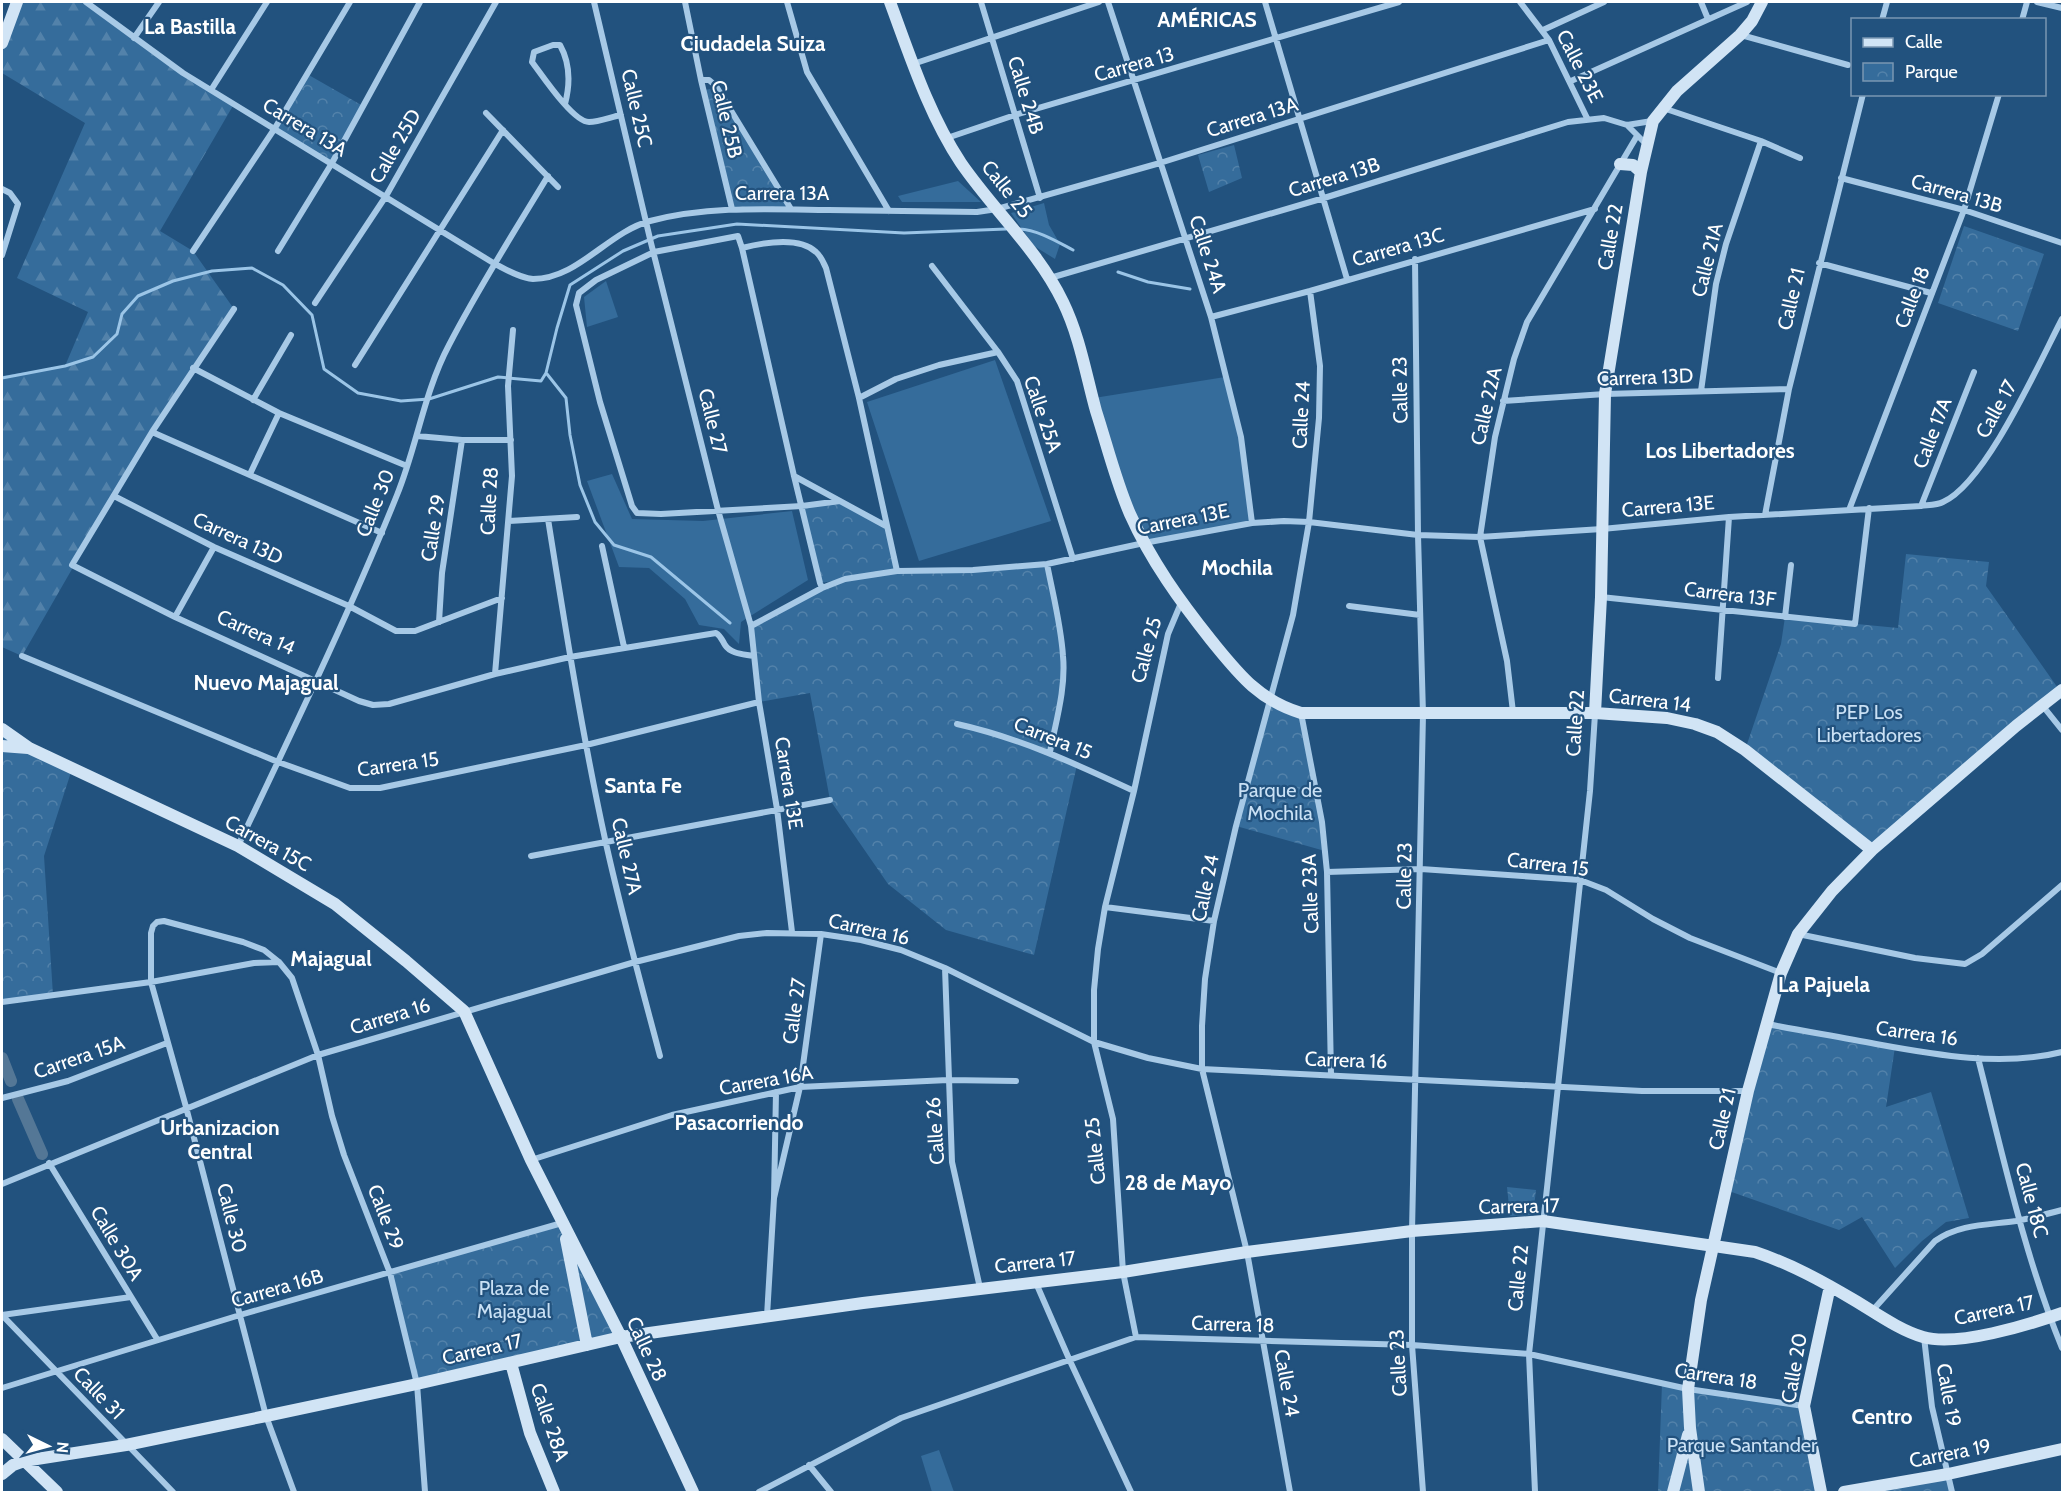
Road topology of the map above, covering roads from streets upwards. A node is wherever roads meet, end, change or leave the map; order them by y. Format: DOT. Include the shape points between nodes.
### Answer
graph roads {
  1 [pos="16,2"];
  2 [pos="86,2"];
  3 [pos="159,2"];
  4 [pos="267,2"];
  5 [pos="350,2"];
  6 [pos="420,2"];
  7 [pos="496,2"];
  8 [pos="594,2"];
  9 [pos="685,2"];
  10 [pos="787,2"];
  11 [pos="890,2"];
  12 [pos="981,2"];
  13 [pos="1099,2"];
  14 [pos="1108,2"];
  15 [pos="1265,2"];
  16 [pos="1399,2"];
  17 [pos="1520,2"];
  18 [pos="1604,2"];
  19 [pos="1701,2"];
  20 [pos="1747,2"];
  21 [pos="1762,2"];
  22 [pos="1887,2"];
  23 [pos="2028,2"];
  24 [pos="2037,2"];
  25 [pos="2062,8"];
  26 [pos="1883,18"];
  27 [pos="2023,18"];
  28 [pos="1708,19"];
  29 [pos="1543,30"];
  30 [pos="1740,35"];
  31 [pos="134,38"];
  32 [pos="992,38"];
  33 [pos="1276,40"];
  34 [pos="1549,40"];
  35 [pos="2,43"];
  36 [pos="913,64"];
  37 [pos="1848,65"];
  38 [pos="701,80"];
  39 [pos="1134,81"];
  40 [pos="1571,81"];
  41 [pos="211,90"];
  42 [pos="1862,96"];
  43 [pos="1998,96"];
  44 [pos="565,105"];
  45 [pos="1663,108"];
  46 [pos="486,112"];
  47 [pos="621,115"];
  48 [pos="1015,115"];
  49 [pos="1587,118"];
  50 [pos="1300,119"];
  51 [pos="1653,121"];
  52 [pos="1627,125"];
  53 [pos="275,128"];
  54 [pos="503,130"];
  55 [pos="1637,136"];
  56 [pos="946,138"];
  57 [pos="1761,141"];
  58 [pos="1647,145"];
  59 [pos="1800,158"];
  60 [pos="332,163"];
  61 [pos="1160,163"];
  62 [pos="1620,164"];
  63 [pos="1641,172"];
  64 [pos="548,176"];
  65 [pos="1841,178"];
  66 [pos="558,187"];
  67 [pos="2,189"];
  68 [pos="386,195"];
  69 [pos="1040,198"];
  70 [pos="1324,198"];
  71 [pos="732,209"];
  72 [pos="791,209"];
  73 [pos="997,209"];
  74 [pos="1595,209"];
  75 [pos="1964,210"];
  76 [pos="889,211"];
  77 [pos="647,222"];
  78 [pos="441,230"];
  79 [pos="1186,238"];
  80 [pos="2062,243"];
  81 [pos="742,248"];
  82 [pos="193,251"];
  83 [pos="278,251"];
  84 [pos="654,252"];
  85 [pos="2,255"];
  86 [pos="1415,259"];
  87 [pos="1819,263"];
  88 [pos="495,264"];
  89 [pos="932,266"];
  90 [pos="1050,278"];
  91 [pos="1347,279"];
  92 [pos="1310,291"];
  93 [pos="1931,293"];
  94 [pos="315,303"];
  95 [pos="234,309"];
  96 [pos="1210,317"];
  97 [pos="2062,319"];
  98 [pos="513,330"];
  99 [pos="291,335"];
  100 [pos="998,352"];
  101 [pos="355,365"];
  102 [pos="193,369"];
  103 [pos="1974,372"];
  104 [pos="1789,389"];
  105 [pos="1701,391"];
  106 [pos="1605,394"];
  107 [pos="859,398"];
  108 [pos="253,400"];
  109 [pos="1503,401"];
  110 [pos="279,413"];
  111 [pos="153,432"];
  112 [pos="417,436"];
  113 [pos="462,440"];
  114 [pos="511,440"];
  115 [pos="407,466"];
  116 [pos="250,474"];
  117 [pos="794,476"];
  118 [pos="114,496"];
  119 [pos="840,501"];
  120 [pos="1943,502"];
  121 [pos="1921,506"];
  122 [pos="802,507"];
  123 [pos="1869,508"];
  124 [pos="718,510"];
  125 [pos="1850,510"];
  126 [pos="1765,515"];
  127 [pos="577,517"];
  128 [pos="1729,517"];
  129 [pos="548,519"];
  130 [pos="509,521"];
  131 [pos="1308,522"];
  132 [pos="1252,523"];
  133 [pos="886,526"];
  134 [pos="1602,529"];
  135 [pos="382,532"];
  136 [pos="1418,535"];
  137 [pos="1480,537"];
  138 [pos="1144,543"];
  139 [pos="602,546"];
  140 [pos="214,547"];
  141 [pos="1072,559"];
  142 [pos="1047,564"];
  143 [pos="1791,565"];
  144 [pos="897,571"];
  145 [pos="822,588"];
  146 [pos="1601,597"];
  147 [pos="502,598"];
  148 [pos="1181,603"];
  149 [pos="349,606"];
  150 [pos="1349,606"];
  151 [pos="1723,609"];
  152 [pos="1420,615"];
  153 [pos="175,616"];
  154 [pos="1785,617"];
  155 [pos="439,622"];
  156 [pos="751,627"];
  157 [pos="624,647"];
  158 [pos="22,656"];
  159 [pos="753,656"];
  160 [pos="570,657"];
  161 [pos="495,674"];
  162 [pos="1718,678"];
  163 [pos="316,681"];
  164 [pos="2062,690"];
  165 [pos="1270,701"];
  166 [pos="759,702"];
  167 [pos="2042,705"];
  168 [pos="1513,712"];
  169 [pos="1301,713"];
  170 [pos="1423,714"];
  171 [pos="1595,714"];
  172 [pos="957,724"];
  173 [pos="2,729"];
  174 [pos="2062,730"];
  175 [pos="586,745"];
  176 [pos="2,746"];
  177 [pos="29,748"];
  178 [pos="1050,752"];
  179 [pos="278,762"];
  180 [pos="1134,791"];
  181 [pos="830,800"];
  182 [pos="777,809"];
  183 [pos="606,841"];
  184 [pos="238,846"];
  185 [pos="1872,850"];
  186 [pos="531,856"];
  187 [pos="1421,869"];
  188 [pos="1327,872"];
  189 [pos="1580,880"];
  190 [pos="2062,885"];
  191 [pos="1106,907"];
  192 [pos="1214,921"];
  193 [pos="792,932"];
  194 [pos="821,934"];
  195 [pos="1798,934"];
  196 [pos="279,962"];
  197 [pos="635,962"];
  198 [pos="945,968"];
  199 [pos="1780,973"];
  200 [pos="151,982"];
  201 [pos="2,1002"];
  202 [pos="464,1011"];
  203 [pos="1767,1024"];
  204 [pos="1094,1042"];
  205 [pos="167,1043"];
  206 [pos="2062,1052"];
  207 [pos="318,1055"];
  208 [pos="660,1056"];
  209 [pos="1978,1058"];
  210 [pos="1202,1070"];
  211 [pos="1331,1076"];
  212 [pos="1416,1079"];
  213 [pos="948,1080"];
  214 [pos="1016,1081"];
  215 [pos="800,1087"];
  216 [pos="1558,1087"];
  217 [pos="1748,1091"];
  218 [pos="776,1092"];
  219 [pos="2,1098"];
  220 [pos="186,1107"];
  221 [pos="531,1160"];
  222 [pos="49,1163"];
  223 [pos="2,1184"];
  224 [pos="774,1198"];
  225 [pos="2062,1210"];
  226 [pos="2018,1220"];
  227 [pos="1543,1221"];
  228 [pos="562,1223"];
  229 [pos="1412,1231"];
  230 [pos="1714,1245"];
  231 [pos="1246,1252"];
  232 [pos="1123,1272"];
  233 [pos="390,1273"];
  234 [pos="1036,1282"];
  235 [pos="1830,1286"];
  236 [pos="980,1288"];
  237 [pos="131,1297"];
  238 [pos="1872,1311"];
  239 [pos="2,1315"];
  240 [pos="240,1315"];
  241 [pos="767,1316"];
  242 [pos="2056,1316"];
  243 [pos="621,1337"];
  244 [pos="1136,1337"];
  245 [pos="1924,1337"];
  246 [pos="157,1339"];
  247 [pos="1264,1342"];
  248 [pos="587,1345"];
  249 [pos="1412,1346"];
  250 [pos="2062,1347"];
  251 [pos="1530,1354"];
  252 [pos="1070,1361"];
  253 [pos="510,1363"];
  254 [pos="56,1372"];
  255 [pos="417,1384"];
  256 [pos="2,1388"];
  257 [pos="1688,1389"];
  258 [pos="1804,1406"];
  259 [pos="266,1416"];
  260 [pos="1690,1428"];
  261 [pos="2,1440"];
  262 [pos="126,1444"];
  263 [pos="2062,1449"];
  264 [pos="24,1461"];
  265 [pos="809,1465"];
  266 [pos="2,1474"];
  267 [pos="1948,1474"];
  268 [pos="57,1492"];
  269 [pos="173,1492"];
  270 [pos="294,1492"];
  271 [pos="424,1492"];
  272 [pos="555,1492"];
  273 [pos="693,1492"];
  274 [pos="759,1492"];
  275 [pos="831,1492"];
  276 [pos="1131,1492"];
  277 [pos="1290,1492"];
  278 [pos="1423,1492"];
  279 [pos="1535,1492"];
  280 [pos="1673,1492"];
  281 [pos="1699,1492"];
  282 [pos="1821,1492"];
  283 [pos="1844,1492"];
  284 [pos="1952,1492"];
  1 -- 35 [label="street"];
  2 -- 31 [label="street, Carrera 13A"];
  3 -- 31 [label="street"];
  4 -- 41 [label="street"];
  5 -- 53 [label="street"];
  6 -- 60 [label="street"];
  7 -- 68 [label="street, Calle 25D"];
  8 -- 47 [label="street, Calle 25C"];
  9 -- 38 [label="street, Calle 25B"];
  10 -- 76 [label="street" via="807,72"];
  11 -- 36 [label="street, Calle 25"];
  12 -- 32 [label="street, Calle 24B"];
  13 -- 32 [label="street"];
  14 -- 39 [label="street, Calle 24A"];
  15 -- 33 [label="street"];
  16 -- 33 [label="street, Carrera 13"];
  17 -- 29 [label="street, Calle 23E"];
  18 -- 29 [label="street"];
  19 -- 28 [label="street"];
  20 -- 28 [label="street"];
  21 -- 30 [label="street, Calle 22"];
  22 -- 26 [label="street"];
  23 -- 27 [label="street"];
  24 -- 25 [label="street"];
  28 -- 40 [label="street"];
  29 -- 34 [label="street, Calle 23E"];
  30 -- 37 [label="street"];
  30 -- 45 [label="street, Calle 22"];
  31 -- 41 [label="street, Carrera 13A"];
  32 -- 36 [label="street"];
  32 -- 48 [label="street, Calle 24B"];
  33 -- 39 [label="street, Carrera 13"];
  33 -- 50 [label="street"];
  34 -- 40 [label="street, Calle 23E"];
  34 -- 50 [label="street, Carrera 13A"];
  36 -- 56 [label="street, Calle 25"];
  38 -- 71 [label="street, Calle 25B"];
  38 -- 72 [label="street" via="716,86"];
  39 -- 48 [label="street, Carrera 13"];
  39 -- 61 [label="street, Calle 24A"];
  40 -- 49 [label="street, Calle 23E"];
  41 -- 53 [label="street, Carrera 13A"];
  42 -- 65 [label="street, Calle 21"];
  43 -- 75 [label="street, Calle 18"];
  44 -- 44 [label="street" via="532,62 534,52 560,45 569,78"];
  44 -- 47 [label="street" via="584,121"];
  45 -- 51 [label="street, Calle 22"];
  45 -- 57 [label="street"];
  46 -- 54 [label="street"];
  47 -- 77 [label="street, Calle 25C"];
  48 -- 56 [label="street, Carrera 13"];
  48 -- 69 [label="street, Calle 24B"];
  49 -- 52 [label="street, Carrera 13B"];
  49 -- 70 [label="street, Carrera 13B"];
  50 -- 61 [label="street, Carrera 13A"];
  50 -- 70 [label="street"];
  51 -- 52 [label="street, Carrera 13B"];
  51 -- 58 [label="street, Calle 22"];
  52 -- 55 [label="street"];
  53 -- 60 [label="street, Carrera 13A"];
  53 -- 82 [label="street"];
  54 -- 64 [label="street"];
  54 -- 78 [label="street"];
  55 -- 58 [label="street"];
  55 -- 62 [label="street, Calle 22A"];
  56 -- 73 [label="street, Calle 25"];
  57 -- 59 [label="street"];
  57 -- 105 [label="street, Calle 21A" via="1716,284"];
  58 -- 63 [label="street, Calle 22"];
  60 -- 68 [label="street, Carrera 13A"];
  60 -- 83 [label="street"];
  61 -- 69 [label="street, Carrera 13A"];
  61 -- 79 [label="street, Calle 24A"];
  62 -- 63 [label="street" via="1633,165"];
  62 -- 74 [label="street, Calle 22A"];
  63 -- 106 [label="street, Calle 22"];
  64 -- 66 [label="street"];
  64 -- 88 [label="street, Calle 30"];
  65 -- 75 [label="street, Carrera 13B"];
  65 -- 87 [label="street, Calle 21"];
  67 -- 85 [label="street" via="18,204"];
  68 -- 78 [label="street, Carrera 13A"];
  68 -- 94 [label="street, Calle 25D"];
  69 -- 73 [label="street, Carrera 13A"];
  70 -- 79 [label="street, Carrera 13B"];
  70 -- 91 [label="street"];
  71 -- 72 [label="street, Carrera 13A"];
  71 -- 77 [label="street, Carrera 13A"];
  72 -- 76 [label="street, Carrera 13A"];
  73 -- 76 [label="street, Carrera 13A"];
  73 -- 90 [label="street, Calle 25"];
  74 -- 86 [label="street, Carrera 13C"];
  74 -- 109 [label="street, Calle 22A" via="1527,322"];
  75 -- 80 [label="street, Carrera 13B"];
  75 -- 93 [label="street, Calle 18"];
  77 -- 84 [label="street, Calle 27"];
  77 -- 88 [label="street, Carrera 13A" via="551,277 531,279"];
  78 -- 88 [label="street, Carrera 13A"];
  78 -- 101 [label="street"];
  79 -- 90 [label="street, Carrera 13B"];
  79 -- 96 [label="street, Calle 24A"];
  81 -- 84 [label="street" via="738,236"];
  81 -- 107 [label="street" via="788,242 818,253 826,268"];
  81 -- 117 [label="street"];
  84 -- 124 [label="street, Calle 27"];
  84 -- 124 [label="street" via="596,280 579,293 576,305 635,511 643,514"];
  86 -- 91 [label="street, Carrera 13C"];
  86 -- 136 [label="street, Calle 23"];
  87 -- 93 [label="street"];
  87 -- 104 [label="street, Calle 21"];
  88 -- 112 [label="street, Calle 30" via="448,346"];
  89 -- 100 [label="street, Calle 25A"];
  90 -- 138 [label="street, Calle 25" via="1077,336 1116,478"];
  91 -- 92 [label="street, Carrera 13C"];
  92 -- 96 [label="street, Carrera 13C"];
  92 -- 131 [label="street, Calle 24" via="1320,376"];
  93 -- 125 [label="street, Calle 18"];
  95 -- 102 [label="street"];
  96 -- 132 [label="street, Calle 24A" via="1241,437"];
  97 -- 120 [label="street, Calle 17" via="1978,472"];
  98 -- 114 [label="street, Calle 28" via="508,386"];
  99 -- 108 [label="street"];
  100 -- 107 [label="street" via="896,379"];
  100 -- 141 [label="street, Calle 25A" via="1017,381"];
  102 -- 108 [label="street"];
  102 -- 111 [label="street"];
  103 -- 121 [label="street, Calle 17A"];
  104 -- 105 [label="street, Carrera 13D"];
  104 -- 126 [label="street, Calle 21"];
  105 -- 106 [label="street, Carrera 13D"];
  106 -- 109 [label="street, Carrera 13D"];
  106 -- 134 [label="street, Calle 22"];
  107 -- 133 [label="street"];
  108 -- 110 [label="street"];
  109 -- 137 [label="street, Calle 22A"];
  110 -- 115 [label="street"];
  110 -- 116 [label="street"];
  111 -- 116 [label="street"];
  111 -- 118 [label="street"];
  112 -- 113 [label="street"];
  112 -- 115 [label="street, Calle 30"];
  113 -- 114 [label="street"];
  113 -- 155 [label="street, Calle 29" via="442,573"];
  114 -- 130 [label="street, Calle 28"];
  115 -- 135 [label="street, Calle 30"];
  116 -- 135 [label="street"];
  117 -- 119 [label="street"];
  117 -- 122 [label="street"];
  118 -- 140 [label="street, Carrera 13D"];
  118 -- 153 [label="street, Carrera 14" via="72,565"];
  119 -- 122 [label="street"];
  119 -- 133 [label="street"];
  120 -- 121 [label="street, Carrera 13E"];
  121 -- 123 [label="street, Carrera 13E"];
  122 -- 124 [label="street"];
  122 -- 145 [label="street"];
  123 -- 125 [label="street, Carrera 13E"];
  123 -- 154 [label="street, Carrera 13F" via="1855,624"];
  124 -- 156 [label="street, Calle 27"];
  125 -- 126 [label="street, Carrera 13E"];
  126 -- 128 [label="street, Carrera 13E"];
  127 -- 129 [label="street"];
  128 -- 134 [label="street, Carrera 13E"];
  128 -- 151 [label="street"];
  129 -- 130 [label="street"];
  129 -- 160 [label="street, Calle 27A"];
  130 -- 147 [label="street, Calle 28"];
  131 -- 132 [label="street, Carrera 13E"];
  131 -- 136 [label="street, Carrera 13E"];
  131 -- 165 [label="street, Calle 24" via="1293,615"];
  132 -- 138 [label="street, Carrera 13E"];
  133 -- 144 [label="street"];
  134 -- 137 [label="street, Carrera 13E"];
  134 -- 146 [label="street, Calle 22"];
  135 -- 149 [label="street, Calle 30"];
  136 -- 137 [label="street, Carrera 13E"];
  136 -- 152 [label="street, Calle 23"];
  137 -- 168 [label="street, Calle 22A" via="1507,661"];
  138 -- 141 [label="street, Carrera 13E"];
  138 -- 148 [label="street, Calle 25"];
  139 -- 157 [label="street"];
  140 -- 149 [label="street, Carrera 13D"];
  140 -- 153 [label="street"];
  141 -- 142 [label="street, Carrera 13E"];
  142 -- 144 [label="street, Carrera 13E"];
  142 -- 178 [label="street" via="1064,658"];
  143 -- 154 [label="street"];
  144 -- 145 [label="street, Carrera 13E" via="846,579"];
  145 -- 156 [label="street, Carrera 13E"];
  146 -- 151 [label="street, Carrera 13F"];
  146 -- 171 [label="street, Calle 22"];
  147 -- 155 [label="street, Carrera 13D"];
  147 -- 161 [label="street, Calle 28"];
  148 -- 165 [label="street, Carrera 14" via="1238,673"];
  148 -- 180 [label="street, Calle 25" via="1168,634"];
  149 -- 155 [label="street, Carrera 13D" via="396,631 415,631"];
  149 -- 163 [label="street, Calle 30"];
  150 -- 152 [label="street"];
  151 -- 154 [label="street, Carrera 13F"];
  151 -- 162 [label="street"];
  152 -- 170 [label="street, Calle 23"];
  153 -- 163 [label="street, Carrera 14"];
  156 -- 159 [label="street, Carrera 13E"];
  157 -- 159 [label="street, Carrera 14" via="716,633 731,652"];
  157 -- 160 [label="street, Carrera 14"];
  158 -- 179 [label="street, Carrera 15"];
  159 -- 166 [label="street, Carrera 13E"];
  160 -- 161 [label="street, Carrera 14"];
  160 -- 175 [label="street, Calle 27A"];
  161 -- 163 [label="street, Carrera 14" via="373,705"];
  163 -- 179 [label="street, Calle 30"];
  164 -- 167 [label="street"];
  165 -- 169 [label="street, Carrera 14"];
  165 -- 192 [label="street, Calle 24"];
  166 -- 175 [label="street, Carrera 15"];
  166 -- 182 [label="street, Carrera 13E"];
  167 -- 174 [label="street"];
  167 -- 185 [label="street"];
  168 -- 170 [label="street, Carrera 14"];
  168 -- 171 [label="street, Carrera 14"];
  169 -- 170 [label="street, Carrera 14"];
  169 -- 188 [label="street, Calle 23A" via="1322,822"];
  170 -- 187 [label="street, Calle 23"];
  171 -- 185 [label="street, Carrera 14" via="1666,718 1717,732"];
  171 -- 189 [label="street, Calle 22"];
  172 -- 178 [label="street, Carrera 15"];
  173 -- 177 [label="street, Carrera 15C"];
  175 -- 179 [label="street, Carrera 15" via="364,789 350,788"];
  175 -- 183 [label="street, Calle 27A"];
  176 -- 177 [label="street, Carrera 15C"];
  177 -- 184 [label="street, Carrera 15C"];
  178 -- 180 [label="street, Carrera 15"];
  179 -- 184 [label="street, Calle 30"];
  180 -- 191 [label="street, Calle 25"];
  181 -- 182 [label="street"];
  182 -- 183 [label="street"];
  182 -- 193 [label="street, Carrera 13E"];
  183 -- 186 [label="street"];
  183 -- 197 [label="street, Calle 27A"];
  184 -- 202 [label="street, Carrera 15C" via="335,904"];
  185 -- 195 [label="street, Calle 21"];
  187 -- 188 [label="street, Carrera 15"];
  187 -- 189 [label="street, Carrera 15"];
  187 -- 212 [label="street, Calle 23"];
  188 -- 211 [label="street, Calle 23A"];
  189 -- 199 [label="street, Carrera 15" via="1606,890 1690,938"];
  189 -- 216 [label="street, Calle 22"];
  190 -- 195 [label="street" via="1965,964"];
  191 -- 192 [label="street"];
  191 -- 204 [label="street, Calle 25" via="1094,990"];
  192 -- 210 [label="street, Calle 24" via="1205,979"];
  193 -- 194 [label="street, Carrera 16"];
  193 -- 197 [label="street, Carrera 16" via="739,936"];
  194 -- 198 [label="street, Carrera 16" via="901,950"];
  194 -- 215 [label="street, Calle 27"];
  195 -- 199 [label="street, Calle 21"];
  196 -- 200 [label="street"];
  196 -- 200 [label="street, Calle 30" via="264,950 243,942 157,922 151,933"];
  196 -- 207 [label="street, Calle 29" via="292,978"];
  197 -- 202 [label="street, Carrera 16"];
  197 -- 208 [label="street, Calle 27A"];
  198 -- 204 [label="street, Carrera 16"];
  198 -- 213 [label="street, Calle 26"];
  199 -- 203 [label="street, Calle 21"];
  200 -- 201 [label="street"];
  200 -- 205 [label="street, Calle 30"];
  202 -- 207 [label="street, Carrera 16"];
  202 -- 221 [label="street, Calle 28"];
  203 -- 209 [label="street, Carrera 16"];
  203 -- 217 [label="street, Calle 21"];
  204 -- 210 [label="street, Carrera 16"];
  204 -- 232 [label="street, Calle 25" via="1113,1119"];
  205 -- 219 [label="street, Carrera 15A" via="68,1080"];
  205 -- 220 [label="street, Calle 30"];
  206 -- 209 [label="street, Carrera 16" via="2030,1058"];
  207 -- 220 [label="street, Carrera 16"];
  207 -- 233 [label="street, Calle 29" via="335,1126"];
  209 -- 226 [label="street, Calle 18C"];
  210 -- 211 [label="street, Carrera 16"];
  210 -- 231 [label="street, Calle 24"];
  211 -- 212 [label="street, Carrera 16"];
  212 -- 216 [label="street, Carrera 16"];
  212 -- 229 [label="street, Calle 23"];
  213 -- 214 [label="street, Carrera 16A"];
  213 -- 215 [label="street, Carrera 16A"];
  213 -- 236 [label="street, Calle 26" via="952,1162"];
  215 -- 218 [label="street, Carrera 16A"];
  215 -- 224 [label="street, Calle 27"];
  216 -- 217 [label="street, Carrera 16"];
  216 -- 227 [label="street, Calle 22"];
  217 -- 230 [label="street, Calle 21"];
  218 -- 221 [label="street, Carrera 16A" via="672,1115"];
  218 -- 224 [label="street, Calle 27"];
  220 -- 222 [label="street, Carrera 16"];
  220 -- 240 [label="street, Calle 30"];
  221 -- 228 [label="street, Calle 28"];
  222 -- 223 [label="street, Carrera 16"];
  222 -- 237 [label="street, Calle 30A"];
  224 -- 241 [label="street, Calle 27"];
  225 -- 226 [label="street"];
  226 -- 238 [label="street" via="1947,1233 1935,1241"];
  226 -- 242 [label="street, Calle 18C"];
  227 -- 229 [label="street, Carrera 17"];
  227 -- 230 [label="street, Carrera 17"];
  227 -- 251 [label="street, Calle 22"];
  228 -- 233 [label="street, Carrera 16B"];
  228 -- 243 [label="street, Calle 28"];
  228 -- 248 [label="street, Calle 28"];
  229 -- 231 [label="street, Carrera 17"];
  229 -- 249 [label="street, Calle 23"];
  230 -- 235 [label="street, Carrera 17" via="1784,1262"];
  230 -- 257 [label="street, Calle 21" via="1701,1300"];
  231 -- 232 [label="street, Carrera 17"];
  231 -- 247 [label="street, Calle 24"];
  232 -- 234 [label="street, Carrera 17"];
  232 -- 244 [label="street, Calle 25"];
  233 -- 240 [label="street, Carrera 16B"];
  233 -- 255 [label="street, Calle 29"];
  234 -- 236 [label="street, Carrera 17"];
  234 -- 252 [label="street"];
  235 -- 238 [label="street, Carrera 17"];
  235 -- 258 [label="street, Calle 20"];
  236 -- 241 [label="street, Carrera 17"];
  237 -- 239 [label="street"];
  237 -- 246 [label="street, Calle 30A"];
  238 -- 245 [label="street, Carrera 17"];
  239 -- 254 [label="street, Calle 31"];
  240 -- 246 [label="street, Carrera 16B"];
  240 -- 259 [label="street, Calle 30"];
  241 -- 243 [label="street, Carrera 17"];
  242 -- 245 [label="street, Carrera 17" via="1973,1338"];
  242 -- 250 [label="street, Calle 18C"];
  243 -- 248 [label="street, Carrera 17"];
  243 -- 273 [label="street, Calle 28"];
  244 -- 247 [label="street, Carrera 18"];
  244 -- 252 [label="street, Carrera 18"];
  245 -- 267 [label="street, Calle 19" via="1932,1407"];
  246 -- 254 [label="street, Carrera 16B"];
  247 -- 249 [label="street, Carrera 18"];
  247 -- 277 [label="street, Calle 24"];
  248 -- 253 [label="street, Carrera 17"];
  249 -- 251 [label="street, Carrera 18"];
  249 -- 278 [label="street, Calle 23"];
  251 -- 257 [label="street, Carrera 18"];
  251 -- 279 [label="street, Calle 22"];
  252 -- 265 [label="street, Carrera 18" via="901,1418"];
  252 -- 276 [label="street"];
  253 -- 255 [label="street, Carrera 17"];
  253 -- 272 [label="street, Calle 28A" via="530,1433"];
  254 -- 256 [label="street, Carrera 16B"];
  254 -- 262 [label="street, Calle 31"];
  255 -- 259 [label="street, Carrera 17"];
  255 -- 271 [label="street, Calle 29"];
  257 -- 258 [label="street, Carrera 18"];
  257 -- 260 [label="street, Calle 21"];
  258 -- 282 [label="street, Calle 20"];
  259 -- 262 [label="street, Carrera 17"];
  259 -- 270 [label="street, Calle 30"];
  260 -- 280 [label="street, Calle 21"];
  260 -- 281 [label="street, Calle 21"];
  261 -- 264 [label="street"];
  262 -- 264 [label="street, Carrera 17"];
  262 -- 269 [label="street, Calle 31"];
  263 -- 267 [label="street, Carrera 19"];
  264 -- 266 [label="street, Carrera 17"];
  264 -- 268 [label="street"];
  265 -- 274 [label="street, Carrera 18"];
  265 -- 275 [label="street"];
  267 -- 283 [label="street, Carrera 19"];
  267 -- 284 [label="street, Calle 19"];
}
